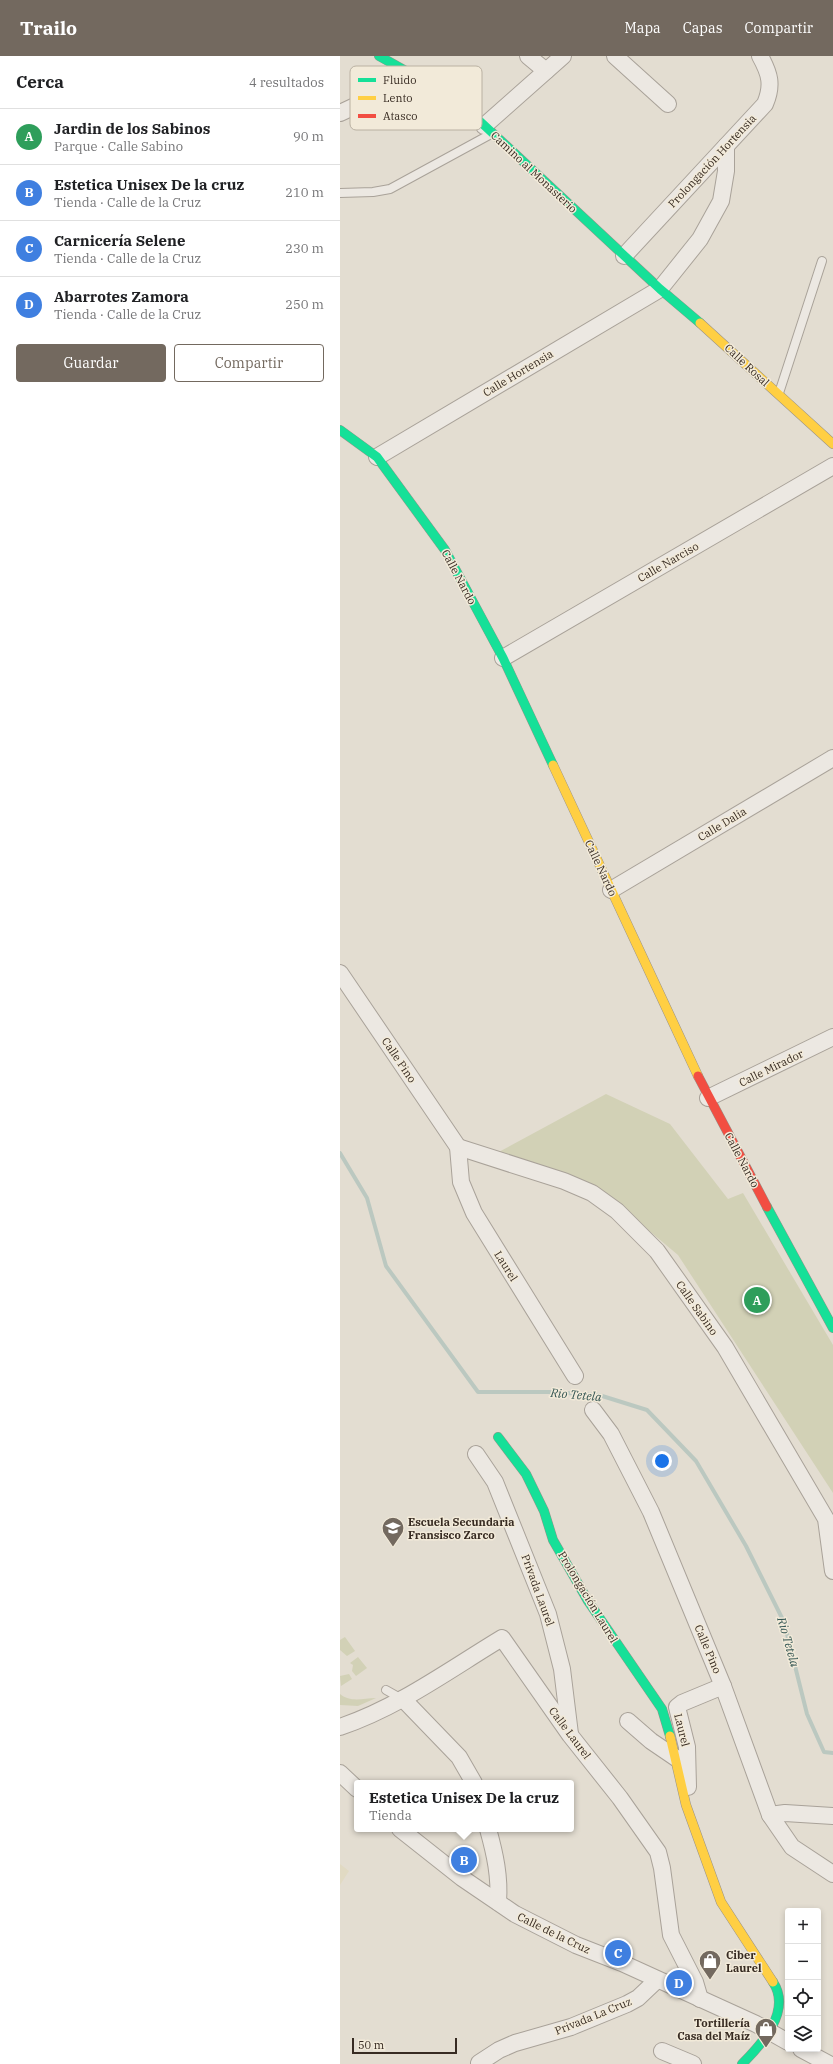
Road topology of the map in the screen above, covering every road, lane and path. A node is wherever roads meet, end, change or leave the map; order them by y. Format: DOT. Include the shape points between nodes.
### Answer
graph roads {
  1 [pos="379,56"];
  2 [pos="528,56"];
  3 [pos="563,56"];
  4 [pos="615,56"];
  5 [pos="760,56"];
  6 [pos="395,66"];
  7 [pos="546,72"];
  8 [pos="668,104"];
  9 [pos="350,108"];
  10 [pos="340,113"];
  11 [pos="482,125"];
  12 [pos="488,130"];
  13 [pos="726,146"];
  14 [pos="340,193"];
  15 [pos="624,256"];
  16 [pos="822,261"];
  17 [pos="660,289"];
  18 [pos="779,394"];
  19 [pos="340,430"];
  20 [pos="833,444"];
  21 [pos="377,457"];
  22 [pos="833,466"];
  23 [pos="503,658"];
  24 [pos="833,758"];
  25 [pos="611,890"];
  26 [pos="340,973"];
  27 [pos="833,1037"];
  28 [pos="708,1098"];
  29 [pos="458,1147"];
  30 [pos="833,1328"];
  31 [pos="575,1376"];
  32 [pos="593,1410"];
  33 [pos="498,1437"];
  34 [pos="476,1454"];
  35 [pos="829,1522"];
  36 [pos="833,1571"];
  37 [pos="723,1686"];
  38 [pos="386,1690"];
  39 [pos="403,1699"];
  40 [pos="628,1721"];
  41 [pos="340,1726"];
  42 [pos="570,1735"];
  43 [pos="676,1758"];
  44 [pos="340,1773"];
  45 [pos="472,1780"];
  46 [pos="354,1786"];
  47 [pos="686,1805"];
  48 [pos="770,1815"];
  49 [pos="833,1816"];
  50 [pos="404,1832"];
  51 [pos="491,1832"];
  52 [pos="833,1874"];
  53 [pos="498,1902"];
  54 [pos="657,1980"];
  55 [pos="700,1999"];
  56 [pos="769,2032"];
  57 [pos="785,2040"];
  58 [pos="662,2051"];
  59 [pos="807,2052"];
  60 [pos="479,2063"];
  61 [pos="693,2064"];
  62 [pos="742,2064"];
  63 [pos="829,2064"];
  1 -- 6 [label="street, Camino al Monasterio"];
  2 -- 7 [label="street"];
  3 -- 7 [label="street"];
  4 -- 8 [label="street"];
  5 -- 13 [label="street, Prolongación Hortensia" via="770,81 770,91 765,104"];
  7 -- 12 [label="street"];
  9 -- 10 [label="street"];
  11 -- 12 [label="street, Camino al Monasterio"];
  12 -- 14 [label="lane" via="390,189"];
  12 -- 15 [label="street, Camino al Monasterio"];
  13 -- 15 [label="street, Prolongación Hortensia"];
  13 -- 17 [label="street" via="721,201 700,239"];
  15 -- 17 [label="street, Camino al Monasterio"];
  16 -- 18 [label="lane"];
  17 -- 18 [label="street, Calle Rosal"];
  17 -- 21 [label="street, Calle Hortensia"];
  18 -- 20 [label="street, Calle Rosal"];
  19 -- 21 [label="street, Calle Nardo"];
  21 -- 23 [label="street, Calle Nardo" via="445,550"];
  22 -- 23 [label="street, Calle Narciso"];
  23 -- 25 [label="street, Calle Nardo"];
  24 -- 25 [label="street, Calle Dalia"];
  25 -- 28 [label="street, Calle Nardo"];
  26 -- 29 [label="street, Calle Pino"];
  27 -- 28 [label="street, Calle Mirador"];
  28 -- 30 [label="street, Calle Nardo"];
  29 -- 31 [label="street, Laurel" via="461,1182 474,1213"];
  29 -- 35 [label="street, Calle Sabino" via="592,1192 617,1210 657,1251 725,1347"];
  32 -- 37 [label="street, Calle Pino" via="611,1434 651,1512"];
  33 -- 43 [label="street, Prolongación Laurel" via="526,1474 544,1511 553,1540 588,1601 662,1709"];
  34 -- 42 [label="street, Privada Laurel" via="495,1482 548,1614 562,1669"];
  35 -- 36 [label="street, Calle Sabino"];
  37 -- 47 [label="street, Laurel" via="677,1707 688,1754"];
  37 -- 48 [label="street, Calle Pino"];
  38 -- 39 [label="lane"];
  39 -- 41 [label="street, Calle Laurel"];
  39 -- 42 [label="street, Calle Laurel" via="502,1638"];
  39 -- 45 [label="street" via="459,1757"];
  40 -- 43 [label="street"];
  42 -- 55 [label="street, Calle Laurel" via="620,1798 658,1852 671,1934 695,1982"];
  43 -- 47 [label="street"];
  44 -- 46 [label="street"];
  47 -- 56 [label="street" via="721,1902 777,1988 780,2006"];
  48 -- 49 [label="street" via="785,1813"];
  48 -- 52 [label="street, Calle Pino" via="792,1847"];
  50 -- 53 [label="street, Calle de la Cruz" via="462,1878"];
  51 -- 53 [label="street" via="500,1884"];
  53 -- 54 [label="street, Calle de la Cruz" via="515,1914 576,1945"];
  54 -- 55 [label="street, Calle de la Cruz"];
  54 -- 60 [label="street, Privada La Cruz" via="638,1998 627,2004 571,2028 515,2043"];
  55 -- 56 [label="street, Calle de la Cruz"];
  56 -- 57 [label="street, Calle de la Cruz"];
  56 -- 62 [label="street"];
  58 -- 61 [label="street"];
  59 -- 63 [label="street"];
}
